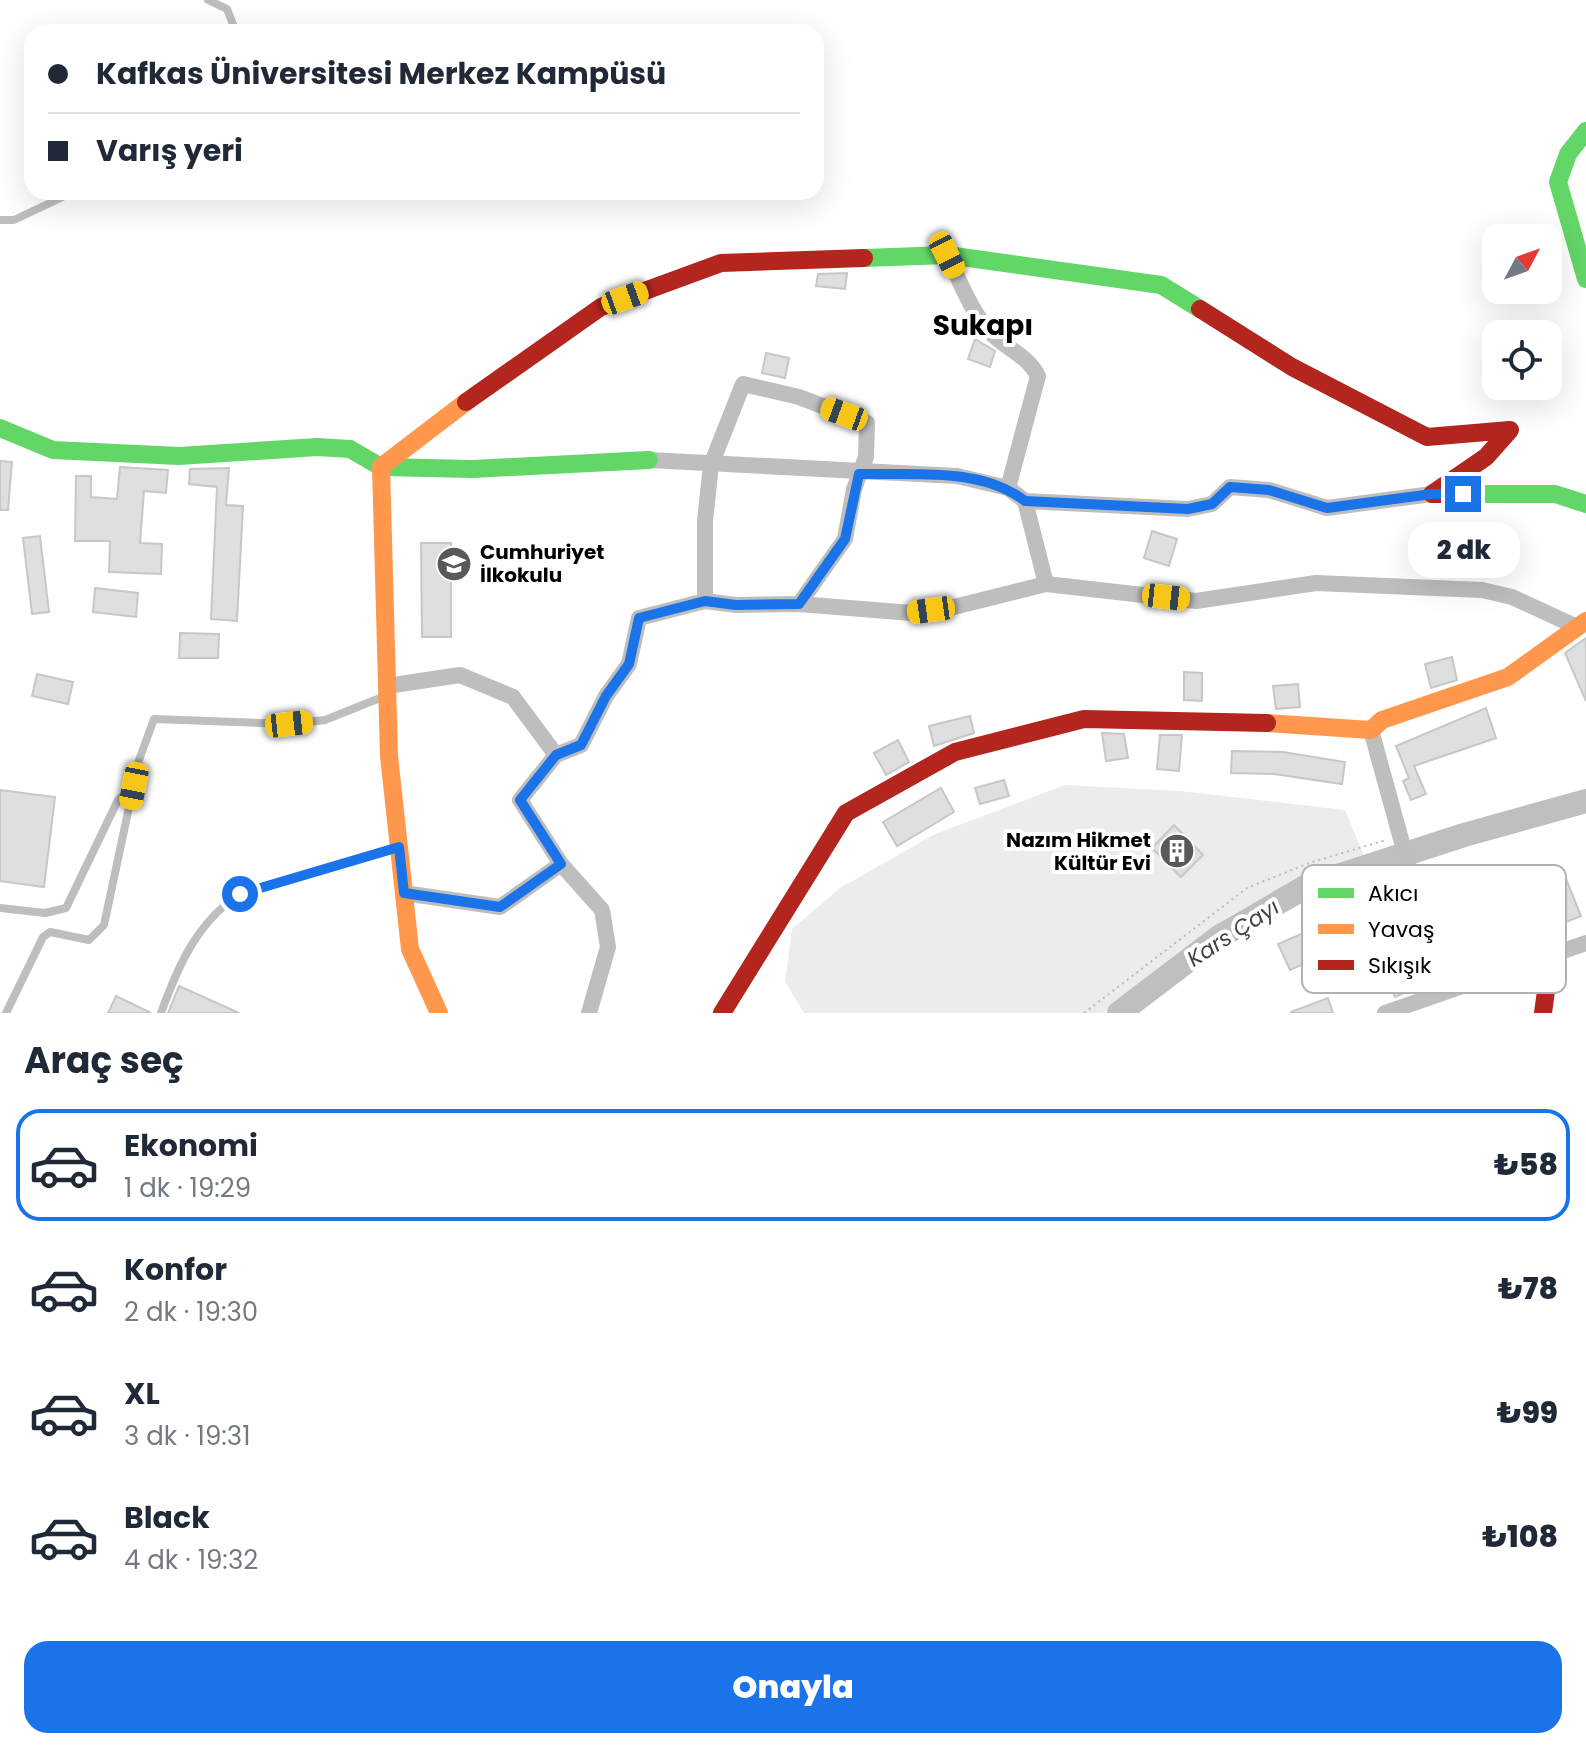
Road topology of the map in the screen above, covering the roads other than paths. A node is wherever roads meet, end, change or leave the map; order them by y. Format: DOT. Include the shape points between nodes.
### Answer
graph roads {
  1 [pos="208,0"];
  2 [pos="233,24"];
  3 [pos="1586,131"];
  4 [pos="56,200"];
  5 [pos="0,220"];
  6 [pos="947,255"];
  7 [pos="1586,279"];
  8 [pos="0,428"];
  9 [pos="649,460"];
  10 [pos="711,465"];
  11 [pos="381,467"];
  12 [pos="859,474"];
  13 [pos="1008,488"];
  14 [pos="1432,494"];
  15 [pos="1025,501"];
  16 [pos="1586,504"];
  17 [pos="1046,584"];
  18 [pos="705,601"];
  19 [pos="799,604"];
  20 [pos="1581,624"];
  21 [pos="387,691"];
  22 [pos="1371,730"];
  23 [pos="556,755"];
  24 [pos="134,786"];
  25 [pos="399,847"];
  26 [pos="561,864"];
  27 [pos="1407,865"];
  28 [pos="404,893"];
  29 [pos="0,908"];
  30 [pos="1586,943"];
  31 [pos="1566,949"];
  32 [pos="1442,993"];
  33 [pos="1546,993"];
  34 [pos="6,1013"];
  35 [pos="161,1013"];
  36 [pos="439,1013"];
  37 [pos="589,1013"];
  38 [pos="722,1013"];
  39 [pos="1385,1013"];
  40 [pos="1543,1013"];
  1 -- 2 [label="lane" via="227,9"];
  3 -- 7 [label="street" via="1568,154 1558,182"];
  4 -- 5 [label="lane" via="14,220"];
  6 -- 11 [label="street" via="721,263 601,307"];
  6 -- 13 [label="street" via="979,319 1038,376"];
  6 -- 14 [label="street" via="1161,285 1292,367 1427,437 1510,430 1486,457"];
  8 -- 11 [label="street" via="53,450 179,456 317,447 350,449"];
  9 -- 10 [label="street"];
  9 -- 11 [label="street" via="473,469"];
  10 -- 12 [label="street"];
  10 -- 12 [label="street" via="743,384 799,397 867,423 866,457"];
  10 -- 18 [label="street"];
  11 -- 21 [label="street"];
  12 -- 13 [label="street" via="957,476"];
  12 -- 19 [label="street" via="845,539"];
  13 -- 15 [label="street"];
  14 -- 15 [label="street" via="1327,508 1269,490 1230,487 1212,504 1188,509"];
  14 -- 16 [label="street" via="1555,494"];
  15 -- 17 [label="street"];
  17 -- 19 [label="street" via="912,613"];
  17 -- 20 [label="street" via="1196,601 1316,583 1482,590"];
  18 -- 19 [label="street"];
  18 -- 23 [label="street" via="639,618 629,664 581,745"];
  20 -- 22 [label="street" via="1508,677 1382,720"];
  21 -- 23 [label="street" via="460,675 513,697"];
  21 -- 24 [label="lane" via="325,720 289,724 154,719"];
  21 -- 25 [label="street"];
  22 -- 27 [label="street"];
  22 -- 38 [label="street" via="1084,719 955,752 846,813"];
  23 -- 26 [label="street" via="520,800"];
  24 -- 29 [label="lane" via="118,800 66,908 45,913"];
  24 -- 34 [label="lane" via="104,925 89,940 50,932 43,937"];
  25 -- 28 [label="street"];
  25 -- 35 [label="lane" via="240,894 218,908 200,929"];
  26 -- 28 [label="street" via="500,907"];
  26 -- 37 [label="street" via="602,910 608,947"];
  28 -- 36 [label="street" via="410,949"];
  30 -- 31 [label="street"];
  32 -- 39 [label="street"];
  33 -- 40 [label="street"];
}
